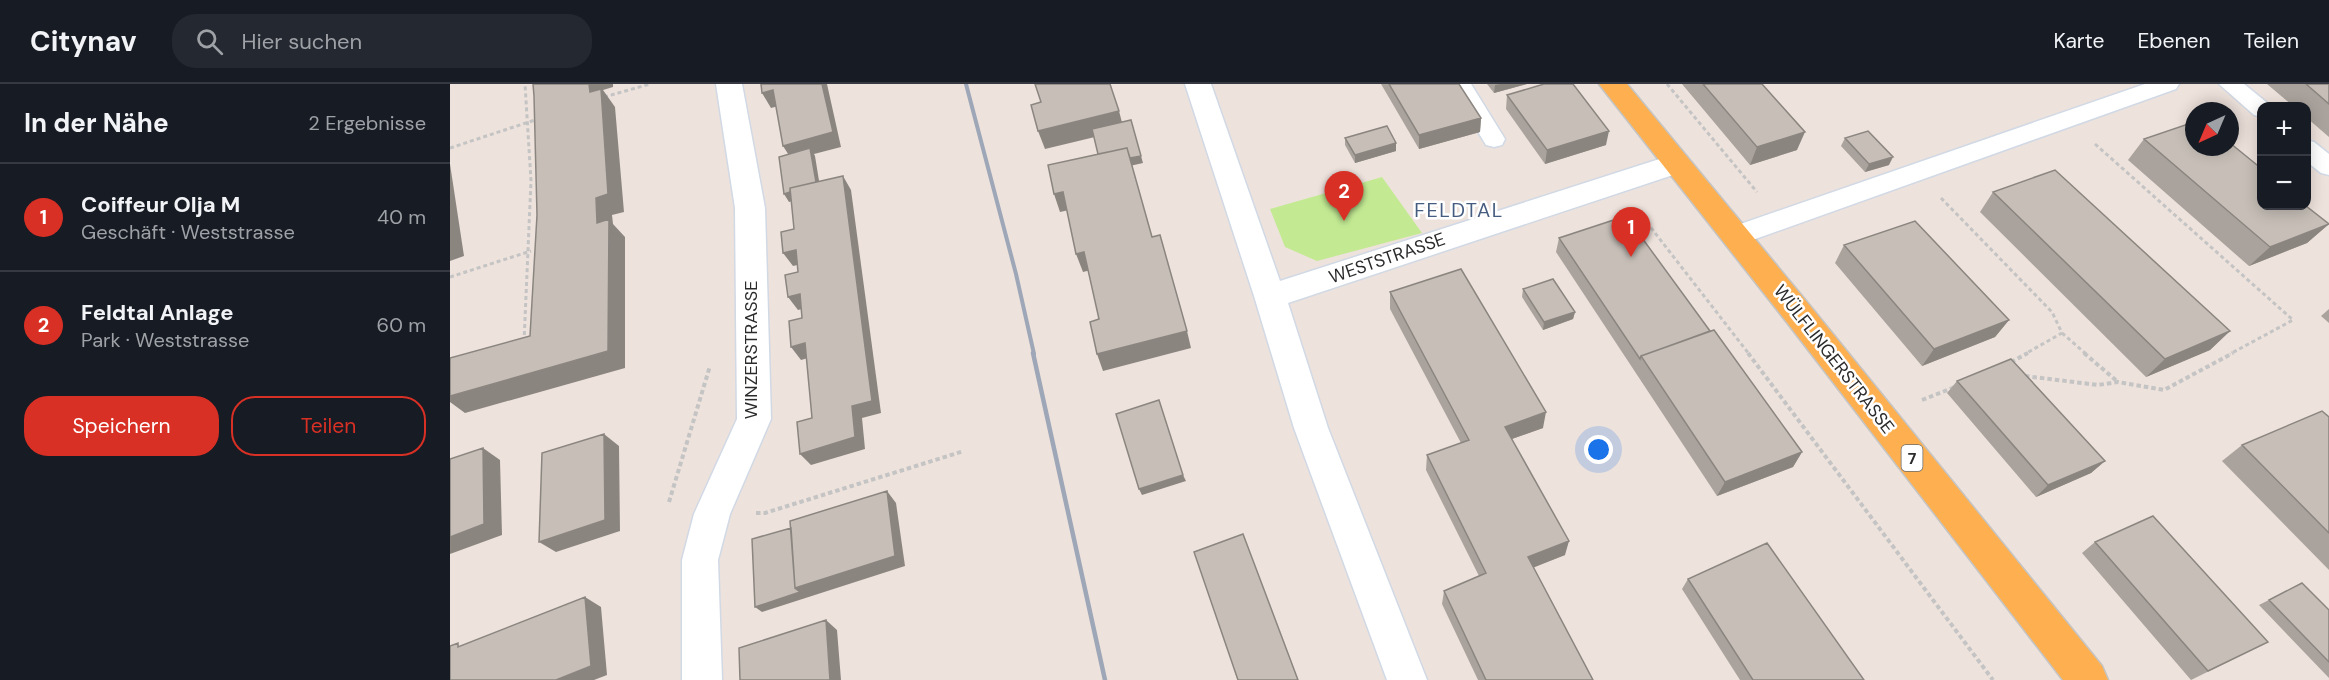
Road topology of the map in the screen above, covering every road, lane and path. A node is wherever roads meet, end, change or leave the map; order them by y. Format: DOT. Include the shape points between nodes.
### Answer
graph roads {
  1 [pos="525,84"];
  2 [pos="650,84"];
  3 [pos="729,84"];
  4 [pos="1198,84"];
  5 [pos="1460,84"];
  6 [pos="1612,84"];
  7 [pos="1667,84"];
  8 [pos="2168,84"];
  9 [pos="2230,84"];
  10 [pos="603,97"];
  11 [pos="2257,106"];
  12 [pos="540,118"];
  13 [pos="2068,120"];
  14 [pos="530,122"];
  15 [pos="1494,139"];
  16 [pos="450,148"];
  17 [pos="2311,151"];
  18 [pos="1675,164"];
  19 [pos="2329,167"];
  20 [pos="1916,173"];
  21 [pos="1637,210"];
  22 [pos="1780,220"];
  23 [pos="1735,236"];
  24 [pos="531,251"];
  25 [pos="450,277"];
  26 [pos="1270,296"];
  27 [pos="2062,333"];
  28 [pos="524,349"];
  29 [pos="710,365"];
  30 [pos="2013,369"];
  31 [pos="2020,374"];
  32 [pos="2118,382"];
  33 [pos="1966,383"];
  34 [pos="1922,400"];
  35 [pos="964,451"];
  36 [pos="712,514"];
  37 [pos="702,680"];
  38 [pos="1407,680"];
  39 [pos="1993,680"];
  40 [pos="2088,680"];
  1 -- 14 [label="path"];
  2 -- 10 [label="path"];
  3 -- 36 [label="street, WINZERSTRASSE" via="750,208 754,419"];
  4 -- 26 [label="street"];
  5 -- 15 [label="lane"];
  6 -- 18 [label="main road, WÜLFLINGERSTRASSE / 7"];
  7 -- 22 [label="path"];
  8 -- 13 [label="lane"];
  9 -- 11 [label="lane"];
  12 -- 14 [label="path"];
  13 -- 20 [label="lane"];
  13 -- 32 [label="path" via="2293,320 2163,390"];
  14 -- 16 [label="path"];
  14 -- 24 [label="path"];
  17 -- 19 [label="lane"];
  18 -- 23 [label="main road, WÜLFLINGERSTRASSE / 7"];
  18 -- 26 [label="street, WESTSTRASSE"];
  20 -- 22 [label="lane"];
  20 -- 27 [label="path" via="2052,312"];
  21 -- 39 [label="path"];
  22 -- 23 [label="lane"];
  23 -- 40 [label="main road, WÜLFLINGERSTRASSE / 7"];
  24 -- 25 [label="path"];
  24 -- 28 [label="path"];
  26 -- 38 [label="street" via="1311,428"];
  27 -- 30 [label="path" via="2006,365"];
  27 -- 32 [label="path"];
  29 -- 36 [label="path" via="669,505"];
  31 -- 32 [label="path" via="2098,385"];
  33 -- 34 [label="path"];
  35 -- 36 [label="path" via="765,513"];
  36 -- 37 [label="street, WINZERSTRASSE" via="700,560"];
}
